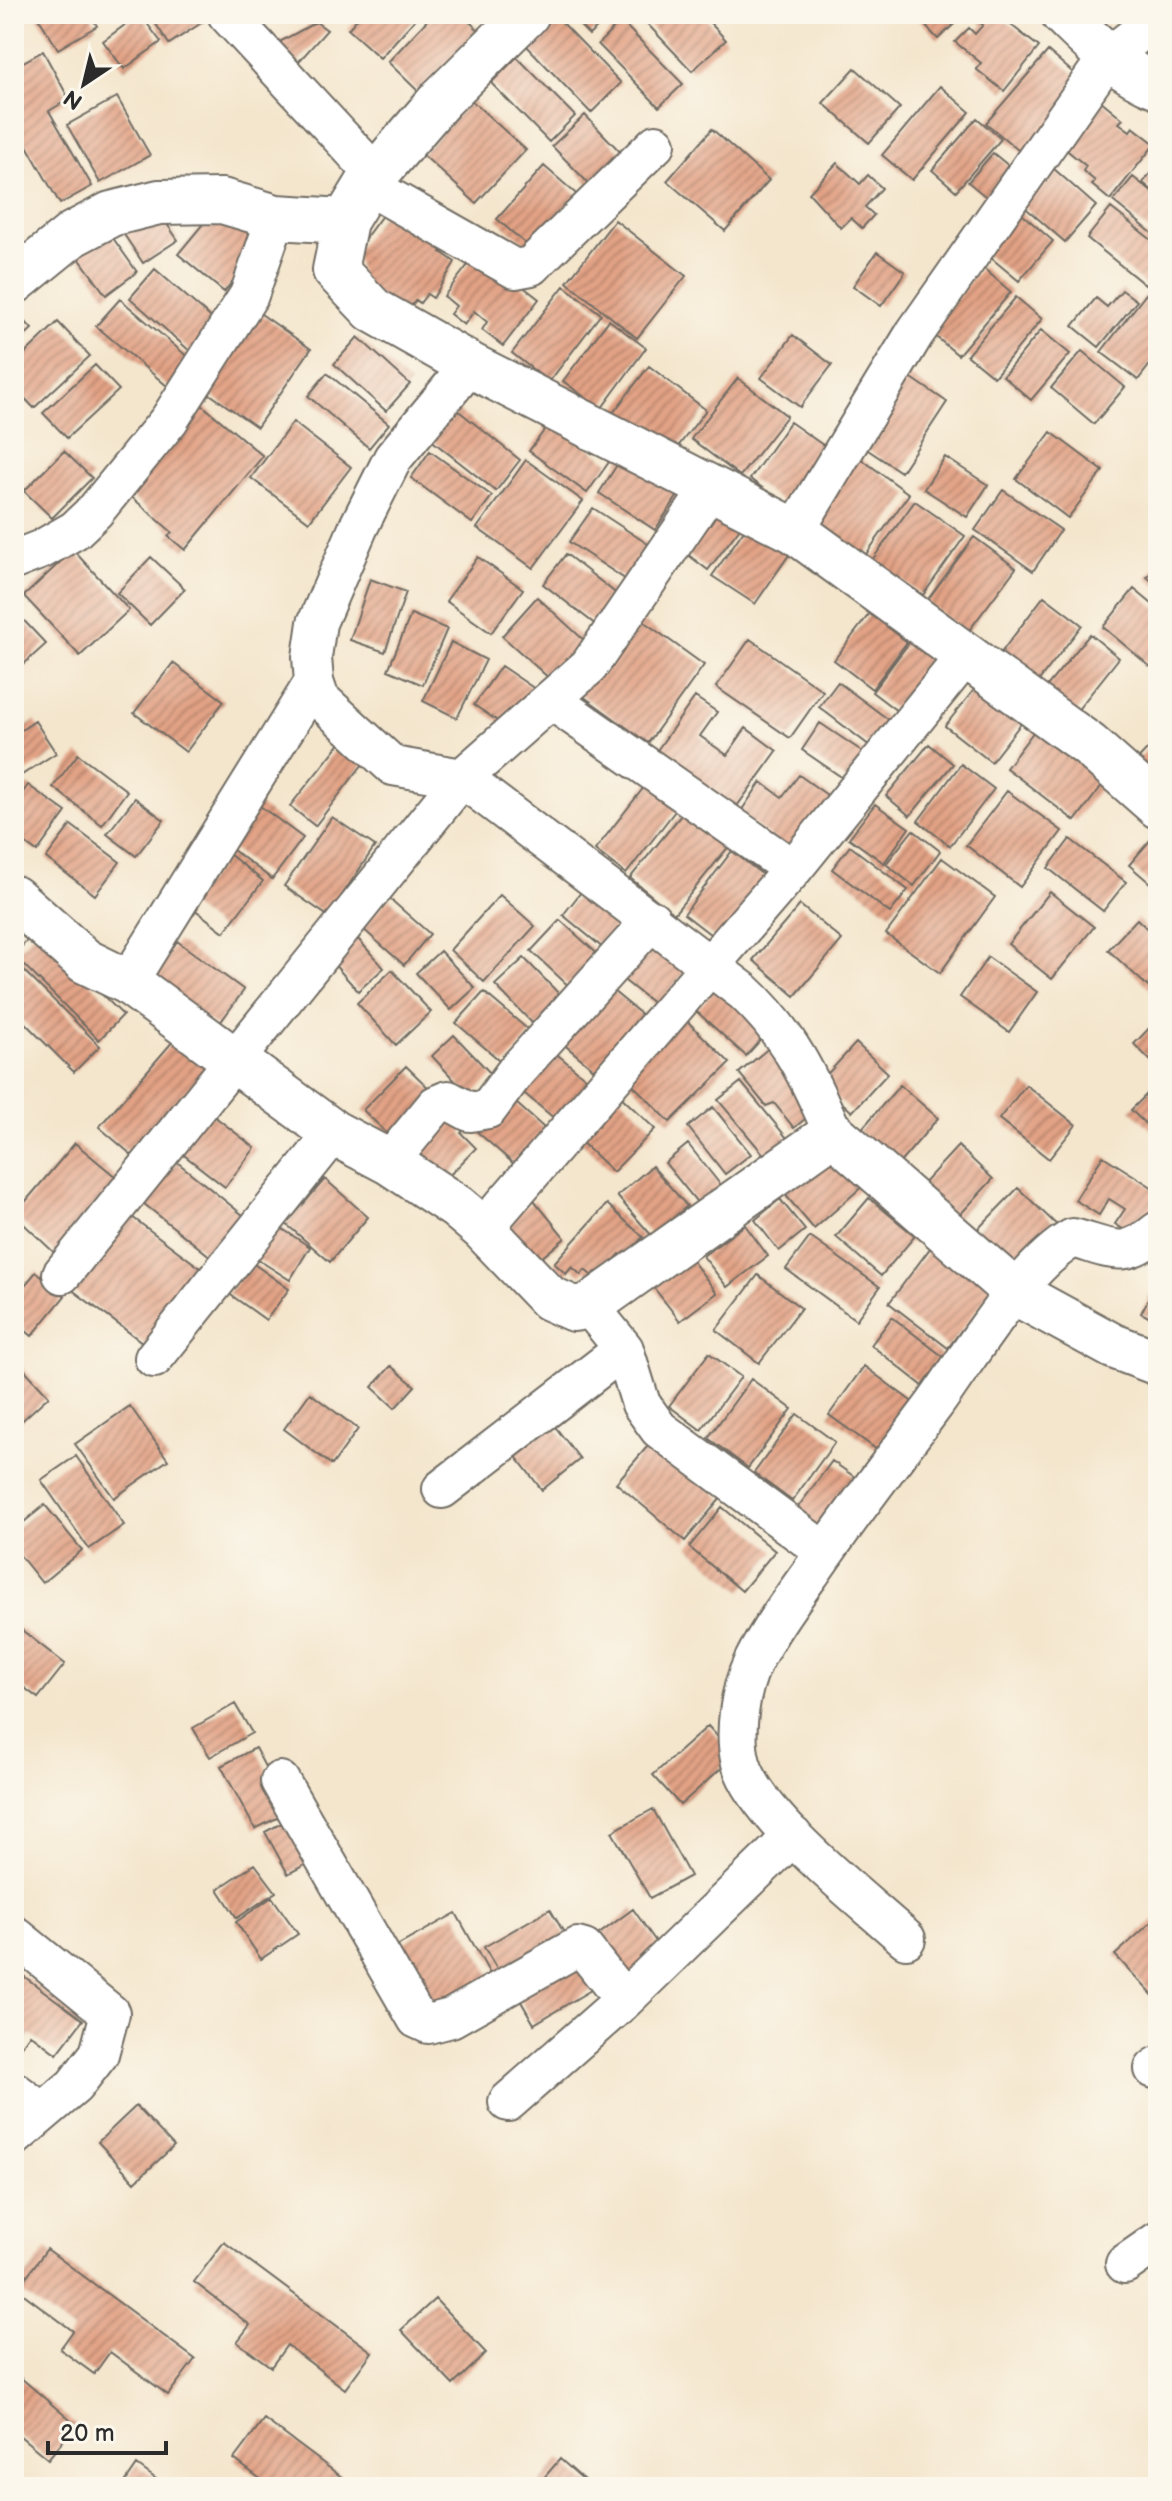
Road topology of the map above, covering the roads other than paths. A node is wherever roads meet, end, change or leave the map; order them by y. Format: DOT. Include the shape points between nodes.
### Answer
graph roads {
  1 [pos="227,14"];
  2 [pos="527,14"];
  3 [pos="1063,14"];
  4 [pos="1158,18"];
  5 [pos="1108,57"];
  6 [pos="1158,86"];
  7 [pos="656,144"];
  8 [pos="371,179"];
  9 [pos="276,217"];
  10 [pos="345,221"];
  11 [pos="14,282"];
  12 [pos="470,365"];
  13 [pos="712,486"];
  14 [pos="795,531"];
  15 [pos="14,560"];
  16 [pos="967,654"];
  17 [pos="314,682"];
  18 [pos="551,700"];
  19 [pos="462,778"];
  20 [pos="1158,806"];
  21 [pos="793,869"];
  22 [pos="19,913"];
  23 [pos="652,920"];
  24 [pos="708,966"];
  25 [pos="128,982"];
  26 [pos="231,1061"];
  27 [pos="334,1133"];
  28 [pos="833,1133"];
  29 [pos="389,1162"];
  30 [pos="483,1229"];
  31 [pos="1158,1231"];
  32 [pos="62,1274"];
  33 [pos="1016,1293"];
  34 [pos="589,1306"];
  35 [pos="624,1349"];
  36 [pos="154,1358"];
  37 [pos="1158,1363"];
  38 [pos="442,1489"];
  39 [pos="825,1552"];
  40 [pos="280,1781"];
  41 [pos="793,1836"];
  42 [pos="14,1935"];
  43 [pos="906,1939"];
  44 [pos="624,2000"];
  45 [pos="28,2102"];
  46 [pos="508,2102"];
  47 [pos="14,2137"];
  48 [pos="1158,2241"];
  49 [pos="1125,2264"];
  1 -- 8 [label="street"];
  2 -- 8 [label="street" via="441,99"];
  3 -- 5 [label="street"];
  4 -- 5 [label="street"];
  5 -- 6 [label="street"];
  5 -- 14 [label="street" via="915,333"];
  7 -- 8 [label="street" via="531,266 515,269"];
  8 -- 10 [label="street"];
  9 -- 10 [label="street"];
  9 -- 11 [label="street" via="222,201 159,202 111,214 73,234"];
  9 -- 15 [label="street" via="249,295 169,420 75,530"];
  10 -- 12 [label="street" via="335,270 373,310"];
  12 -- 13 [label="street"];
  12 -- 17 [label="street" via="393,458 359,526 317,623"];
  13 -- 14 [label="street"];
  13 -- 18 [label="street" via="589,666"];
  14 -- 16 [label="street"];
  16 -- 20 [label="street" via="1089,745"];
  16 -- 21 [label="street"];
  17 -- 19 [label="street" via="320,699 393,766"];
  17 -- 25 [label="street"];
  18 -- 19 [label="street"];
  18 -- 21 [label="street"];
  19 -- 23 [label="street"];
  19 -- 26 [label="street"];
  21 -- 24 [label="street"];
  22 -- 25 [label="street" via="85,961"];
  23 -- 24 [label="street"];
  23 -- 29 [label="street" via="488,1109 470,1112 448,1100 436,1105"];
  24 -- 28 [label="street" via="774,1020 805,1068"];
  24 -- 30 [label="street"];
  25 -- 26 [label="street"];
  26 -- 27 [label="street"];
  26 -- 32 [label="street"];
  27 -- 29 [label="street"];
  27 -- 36 [label="street"];
  28 -- 33 [label="street"];
  28 -- 34 [label="street"];
  29 -- 30 [label="street"];
  30 -- 34 [label="street" via="549,1298 574,1309"];
  31 -- 33 [label="street" via="1137,1248 1122,1251 1073,1238 1058,1246"];
  33 -- 37 [label="street" via="1113,1346"];
  33 -- 39 [label="street"];
  34 -- 35 [label="street"];
  35 -- 38 [label="street"];
  35 -- 39 [label="street" via="641,1404 659,1429"];
  39 -- 41 [label="street" via="751,1665 738,1719 741,1763 757,1795"];
  40 -- 44 [label="street" via="417,2019 428,2024 451,2018 577,1947"];
  41 -- 43 [label="street"];
  41 -- 44 [label="street"];
  42 -- 45 [label="street" via="110,2013 99,2054 74,2086"];
  44 -- 46 [label="street"];
  45 -- 47 [label="street"];
  48 -- 49 [label="street"];
}
